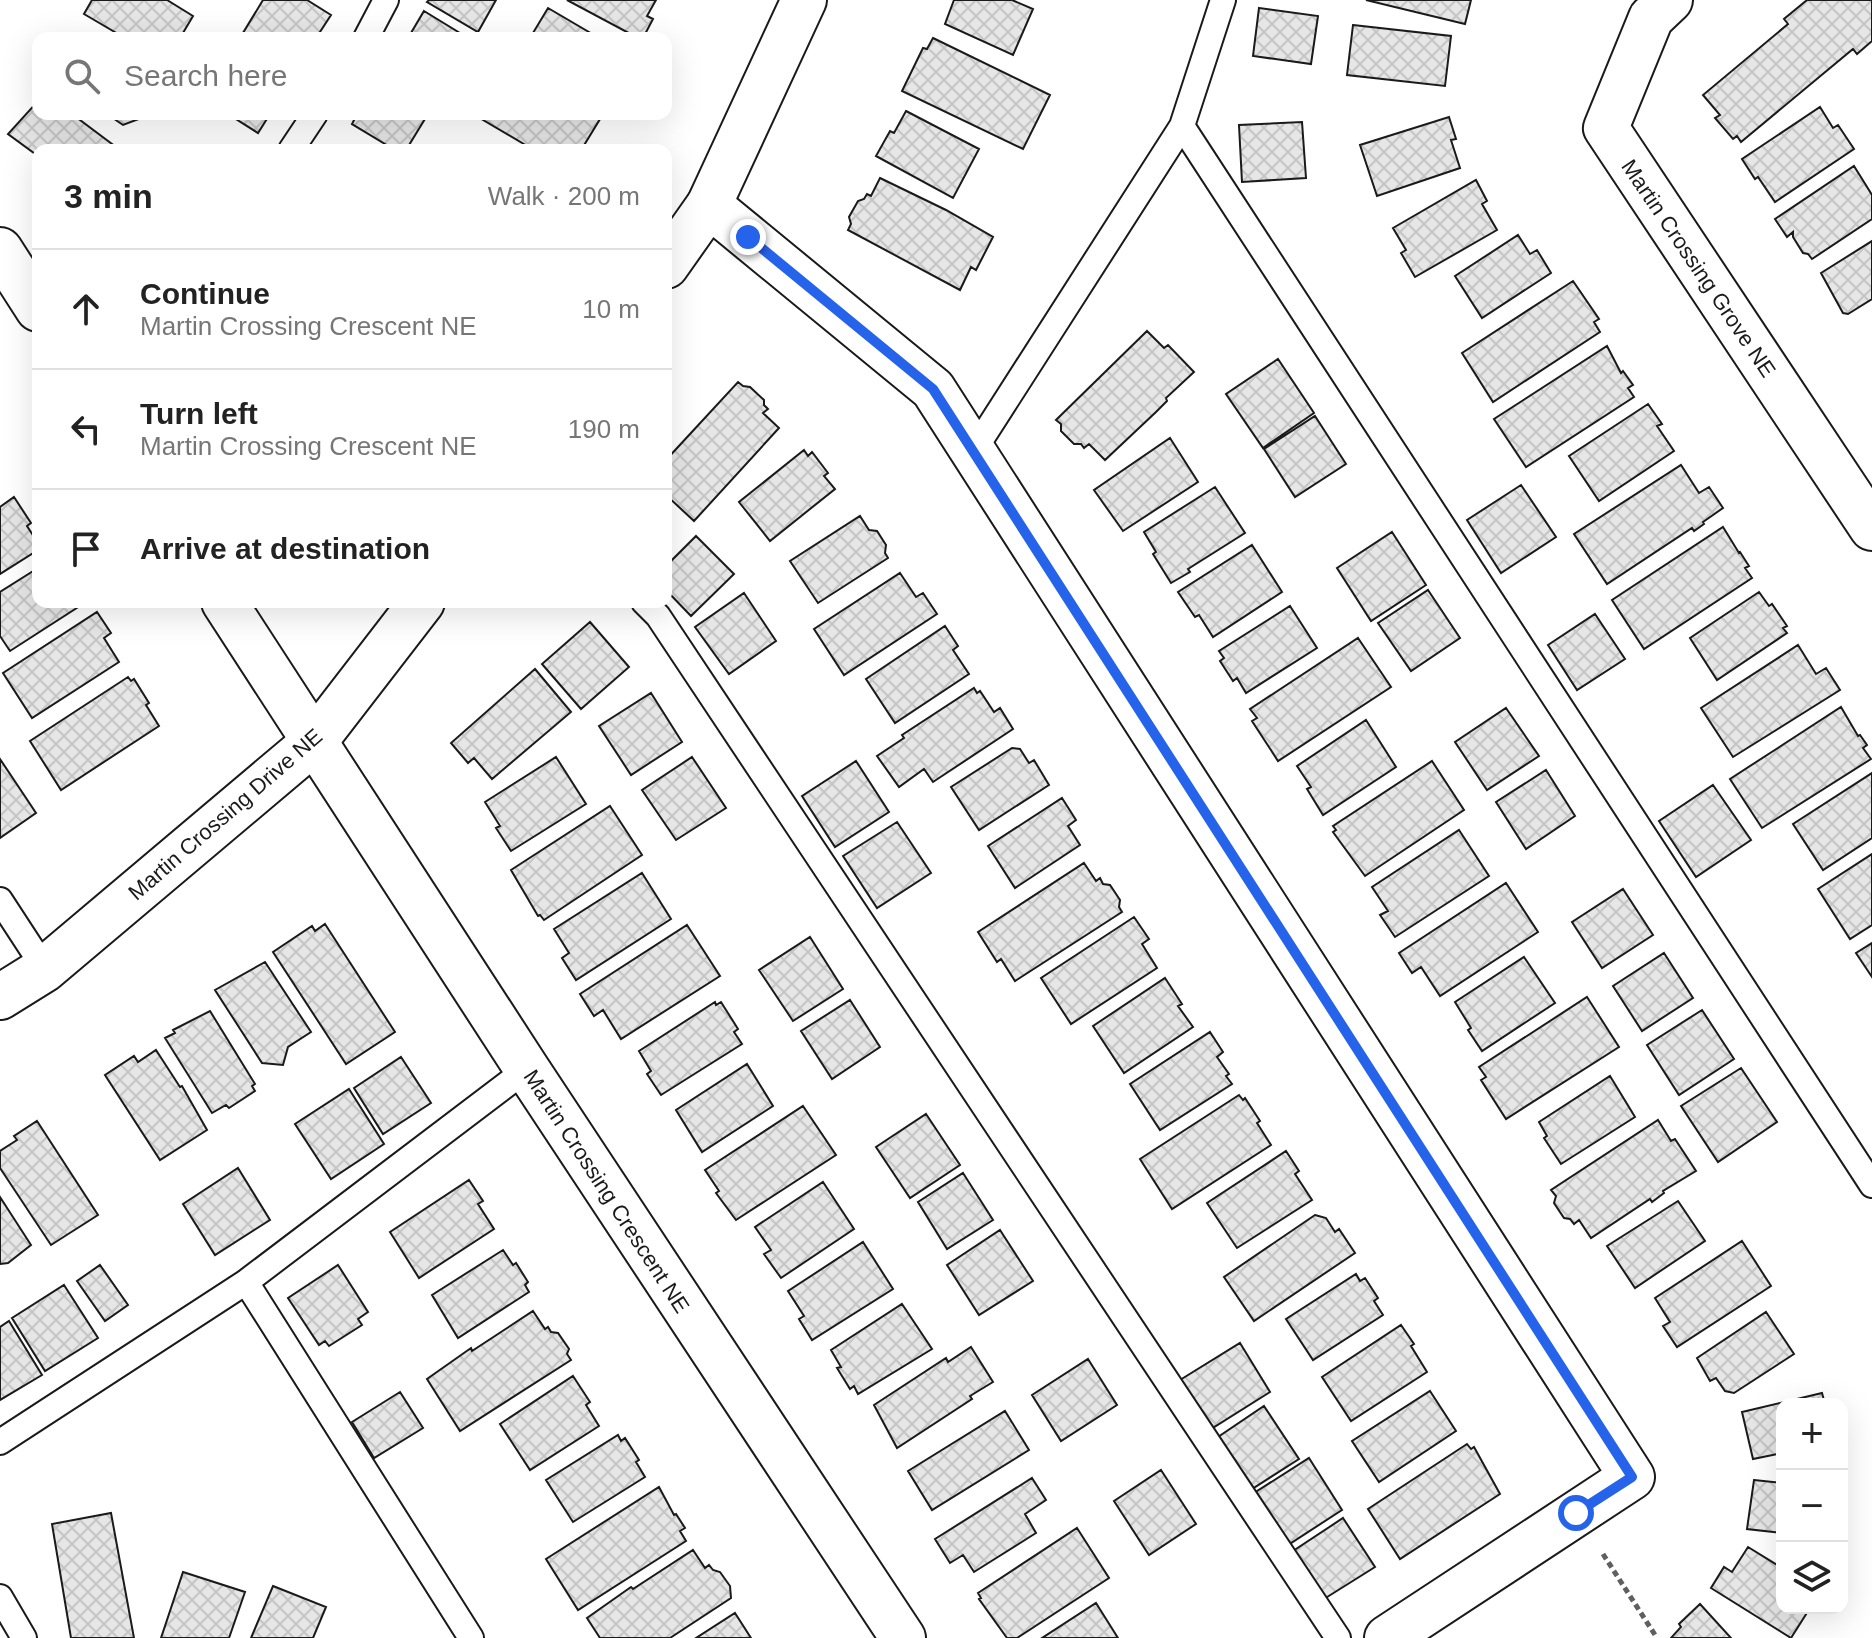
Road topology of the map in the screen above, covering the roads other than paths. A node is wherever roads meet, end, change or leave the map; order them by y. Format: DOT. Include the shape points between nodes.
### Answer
graph roads {
  1 [pos="386,0"];
  2 [pos="804,0"];
  3 [pos="1223,0"];
  4 [pos="1670,0"];
  5 [pos="369,32"];
  6 [pos="311,120"];
  7 [pos="1182,126"];
  8 [pos="295,144"];
  9 [pos="709,205"];
  10 [pos="0,250"];
  11 [pos="672,257"];
  12 [pos="32,300"];
  13 [pos="973,452"];
  14 [pos="1872,528"];
  15 [pos="228,608"];
  16 [pos="417,608"];
  17 [pos="650,608"];
  18 [pos="314,742"];
  19 [pos="0,900"];
  20 [pos="45,969"];
  21 [pos="0,997"];
  22 [pos="527,1069"];
  23 [pos="1872,1185"];
  24 [pos="246,1282"];
  25 [pos="0,1442"];
  26 [pos="0,1597"];
  27 [pos="24,1638"];
  28 [pos="471,1638"];
  29 [pos="903,1638"];
  30 [pos="1338,1638"];
  31 [pos="1387,1638"];
  1 -- 5 [label="lane"];
  2 -- 9 [label="street"];
  3 -- 7 [label="lane"];
  4 -- 14 [label="street, Martin Crossing Grove NE" via="1651,18 1606,128"];
  6 -- 8 [label="lane"];
  7 -- 13 [label="lane"];
  7 -- 23 [label="lane"];
  9 -- 11 [label="street"];
  9 -- 13 [label="street" via="933,389"];
  10 -- 12 [label="street"];
  13 -- 31 [label="street" via="1632,1477"];
  15 -- 18 [label="street, Martin Crossing Crescent NE"];
  16 -- 18 [label="street, Martin Crossing Drive NE"];
  17 -- 30 [label="lane"];
  18 -- 20 [label="street, Martin Crossing Drive NE"];
  18 -- 22 [label="street, Martin Crossing Crescent NE"];
  19 -- 20 [label="lane"];
  20 -- 21 [label="street, Martin Crossing Drive NE"];
  22 -- 24 [label="lane"];
  22 -- 29 [label="street, Martin Crossing Crescent NE"];
  24 -- 25 [label="lane"];
  24 -- 28 [label="lane"];
  26 -- 27 [label="lane"];
}
